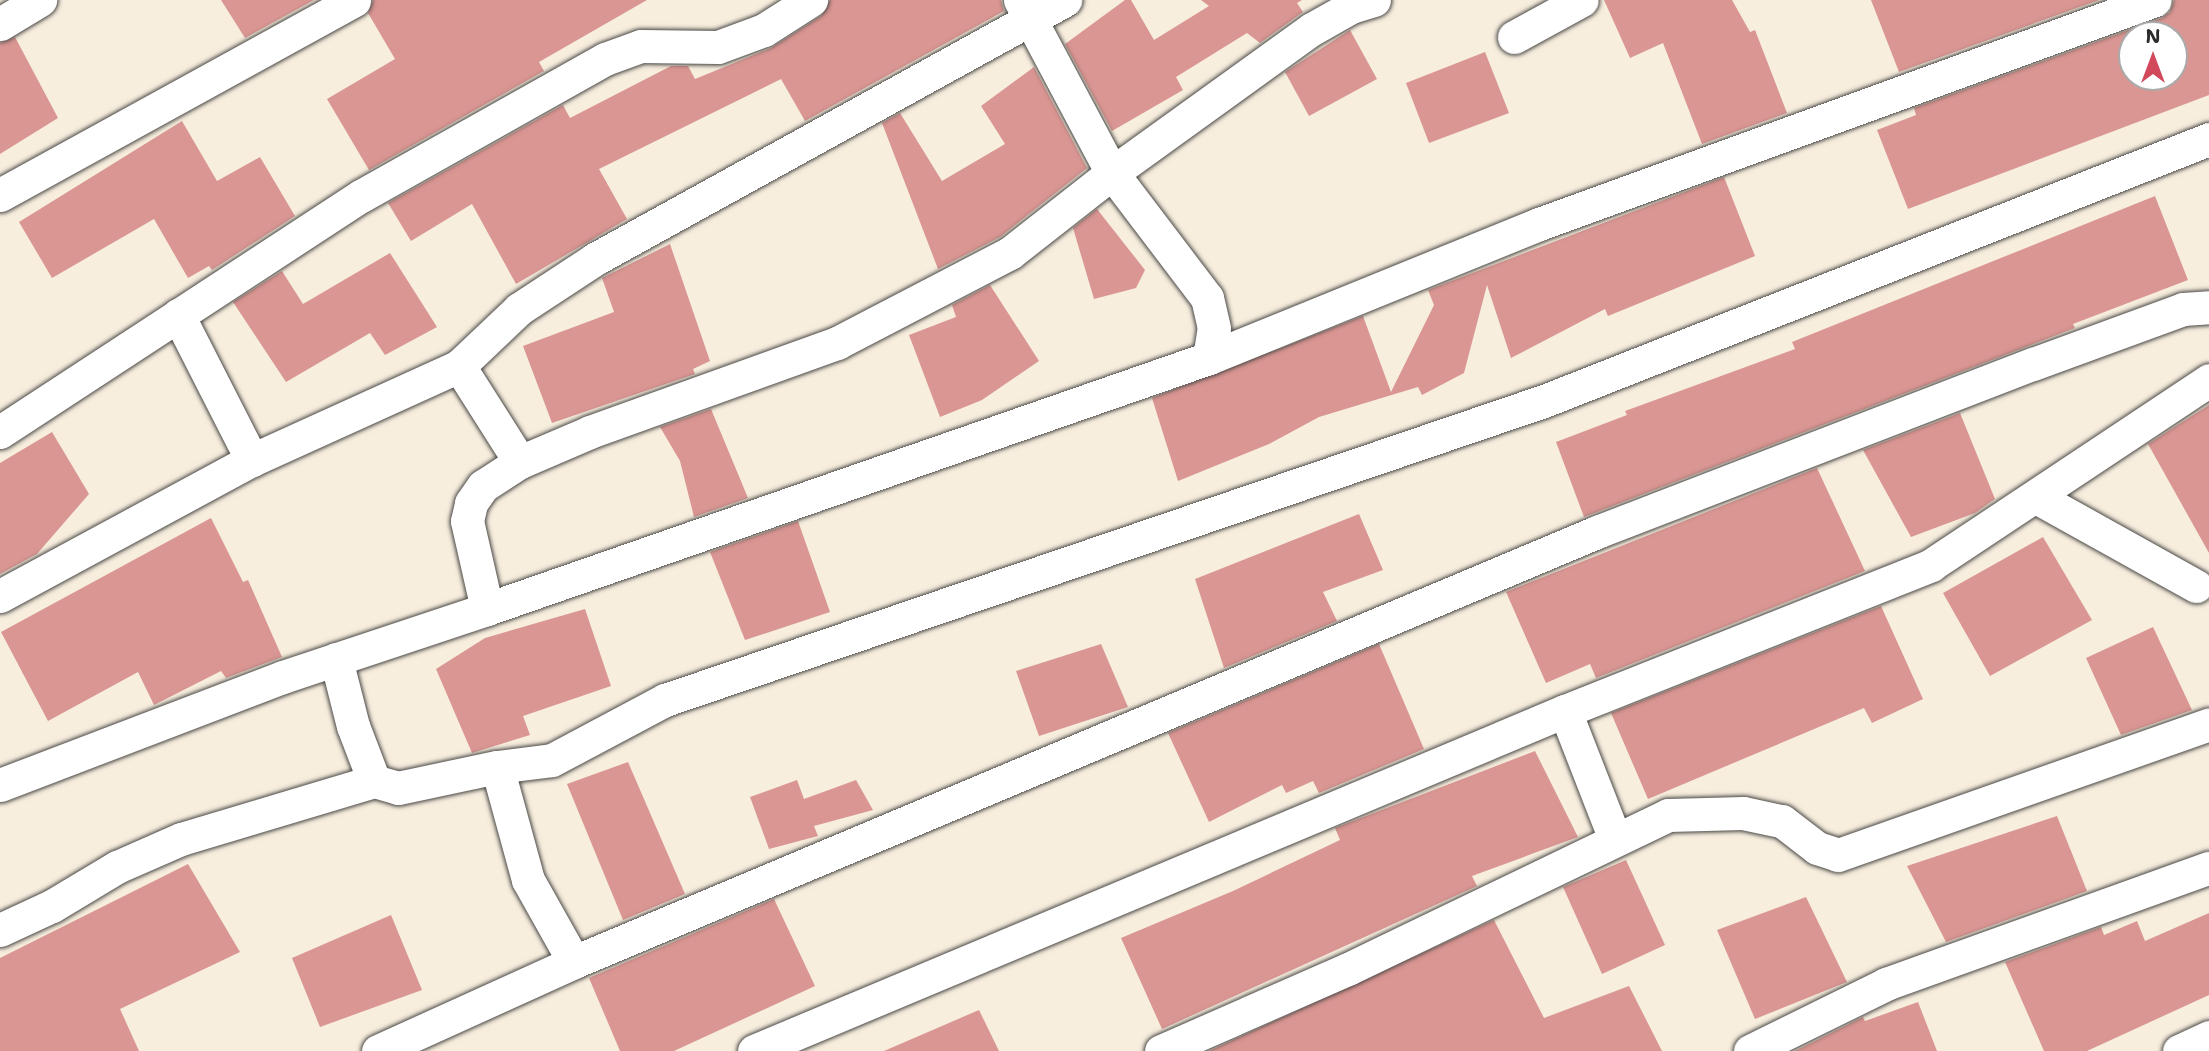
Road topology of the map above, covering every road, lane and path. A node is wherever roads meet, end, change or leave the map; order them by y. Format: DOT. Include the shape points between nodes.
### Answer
graph roads {
  1 [pos="40,0"];
  2 [pos="354,0"];
  3 [pos="811,0"];
  4 [pos="1065,0"];
  5 [pos="1374,0"];
  6 [pos="1582,0"];
  7 [pos="2155,0"];
  8 [pos="1025,10"];
  9 [pos="0,24"];
  10 [pos="1514,37"];
  11 [pos="2209,139"];
  12 [pos="1112,173"];
  13 [pos="0,195"];
  14 [pos="2209,307"];
  15 [pos="178,315"];
  16 [pos="1209,358"];
  17 [pos="459,366"];
  18 [pos="2209,380"];
  19 [pos="0,432"];
  20 [pos="252,460"];
  21 [pos="520,462"];
  22 [pos="2038,498"];
  23 [pos="2196,586"];
  24 [pos="0,596"];
  25 [pos="488,609"];
  26 [pos="336,659"];
  27 [pos="1565,711"];
  28 [pos="2209,724"];
  29 [pos="497,767"];
  30 [pos="374,781"];
  31 [pos="0,785"];
  32 [pos="1615,839"];
  33 [pos="2209,868"];
  34 [pos="0,930"];
  35 [pos="574,962"];
  36 [pos="2209,1037"];
  37 [pos="378,1051"];
  38 [pos="756,1051"];
  39 [pos="1161,1051"];
  40 [pos="1750,1051"];
  41 [pos="2179,1051"];
  1 -- 9 [label="street"];
  2 -- 13 [label="street"];
  3 -- 15 [label="street" via="764,30 718,47 641,46 605,59 444,145"];
  4 -- 8 [label="street"];
  5 -- 12 [label="street" via="1312,29"];
  6 -- 10 [label="street"];
  7 -- 16 [label="street" via="1539,224"];
  8 -- 12 [label="street"];
  8 -- 17 [label="street" via="595,259 519,309"];
  11 -- 29 [label="street" via="1544,401 665,700 552,760"];
  12 -- 16 [label="street" via="1207,298 1214,328"];
  12 -- 21 [label="street" via="1010,253 837,343"];
  14 -- 35 [label="street" via="2183,309 1597,532"];
  15 -- 19 [label="street"];
  15 -- 20 [label="street"];
  16 -- 25 [label="street"];
  17 -- 20 [label="street"];
  17 -- 21 [label="street"];
  18 -- 22 [label="street"];
  20 -- 24 [label="street"];
  21 -- 25 [label="street" via="483,486 471,503 467,521"];
  22 -- 23 [label="street"];
  22 -- 27 [label="street" via="1931,565"];
  25 -- 26 [label="street"];
  26 -- 30 [label="street" via="353,726"];
  26 -- 31 [label="street"];
  27 -- 32 [label="street"];
  27 -- 38 [label="street"];
  28 -- 32 [label="street" via="1838,855 1817,848 1782,821 1743,813 1668,815"];
  29 -- 30 [label="street" via="398,788"];
  29 -- 35 [label="street" via="528,880"];
  30 -- 34 [label="street" via="181,839 117,867 52,906"];
  32 -- 39 [label="street" via="1348,969"];
  33 -- 40 [label="street" via="1886,984"];
  35 -- 37 [label="street"];
  36 -- 41 [label="street"];
}
